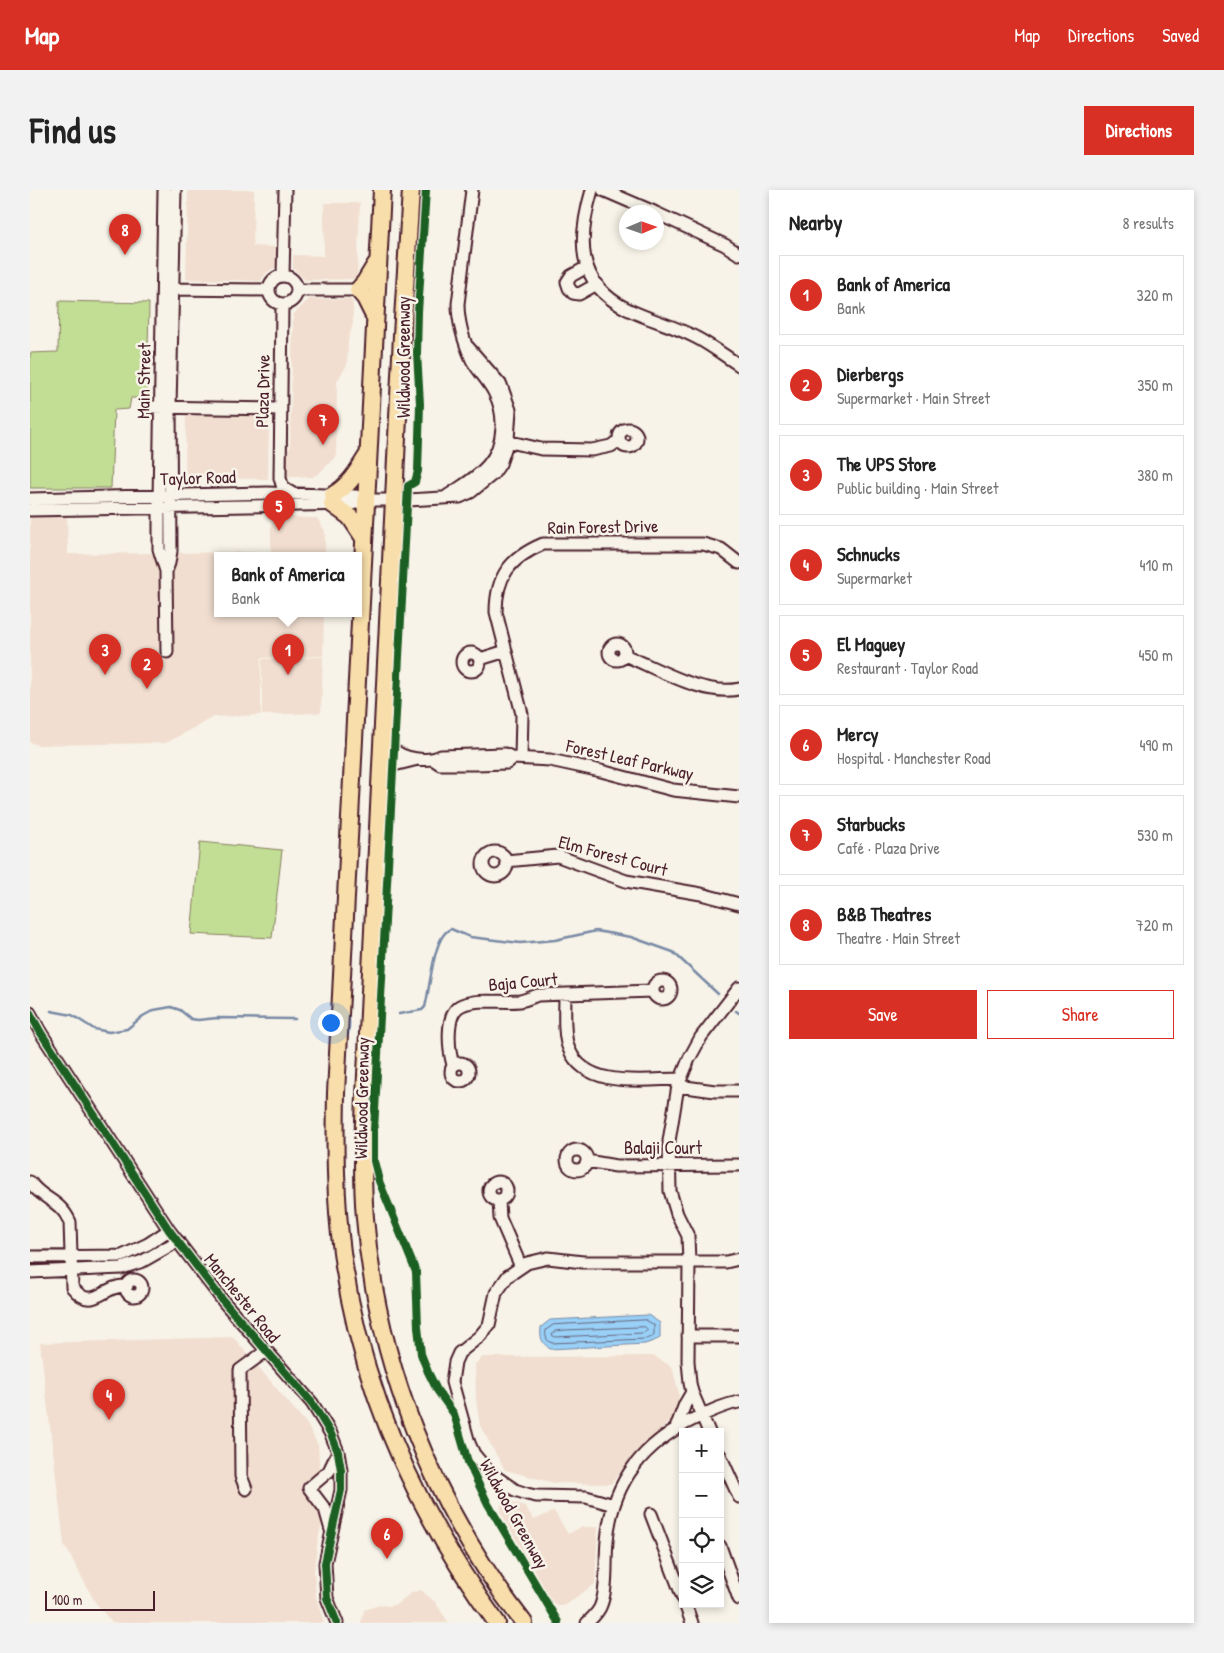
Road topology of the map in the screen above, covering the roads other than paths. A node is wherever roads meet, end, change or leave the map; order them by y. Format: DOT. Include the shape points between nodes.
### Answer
graph roads {
  1 [pos="164,190"];
  2 [pos="175,190"];
  3 [pos="285,190"];
  4 [pos="382,190"];
  5 [pos="411,190"];
  6 [pos="472,190"];
  7 [pos="592,190"];
  8 [pos="602,190"];
  9 [pos="637,205"];
  10 [pos="664,217"];
  11 [pos="739,254"];
  12 [pos="378,262"];
  13 [pos="587,267"];
  14 [pos="283,276"];
  15 [pos="597,284"];
  16 [pos="168,289"];
  17 [pos="268,290"];
  18 [pos="297,290"];
  19 [pos="358,290"];
  20 [pos="282,305"];
  21 [pos="375,317"];
  22 [pos="739,365"];
  23 [pos="160,407"];
  24 [pos="280,408"];
  25 [pos="504,440"];
  26 [pos="619,440"];
  27 [pos="368,454"];
  28 [pos="280,478"];
  29 [pos="266,493"];
  30 [pos="294,494"];
  31 [pos="30,499"];
  32 [pos="333,500"];
  33 [pos="366,500"];
  34 [pos="394,500"];
  35 [pos="165,502"];
  36 [pos="30,510"];
  37 [pos="364,538"];
  38 [pos="739,563"];
  39 [pos="362,577"];
  40 [pos="360,617"];
  41 [pos="506,651"];
  42 [pos="167,652"];
  43 [pos="624,655"];
  44 [pos="480,659"];
  45 [pos="739,689"];
  46 [pos="382,734"];
  47 [pos="517,758"];
  48 [pos="418,759"];
  49 [pos="381,785"];
  50 [pos="739,797"];
  51 [pos="506,861"];
  52 [pos="739,904"];
  53 [pos="739,988"];
  54 [pos="652,992"];
  55 [pos="565,996"];
  56 [pos="30,1013"];
  57 [pos="453,1066"];
  58 [pos="680,1083"];
  59 [pos="739,1091"];
  60 [pos="587,1161"];
  61 [pos="739,1165"];
  62 [pos="669,1166"];
  63 [pos="30,1182"];
  64 [pos="499,1201"];
  65 [pos="169,1230"];
  66 [pos="178,1242"];
  67 [pos="30,1256"];
  68 [pos="72,1257"];
  69 [pos="739,1259"];
  70 [pos="690,1262"];
  71 [pos="521,1267"];
  72 [pos="71,1270"];
  73 [pos="30,1272"];
  74 [pos="127,1286"];
  75 [pos="688,1336"];
  76 [pos="739,1336"];
  77 [pos="266,1350"];
  78 [pos="692,1392"];
  79 [pos="739,1402"];
  80 [pos="701,1415"];
  81 [pos="676,1428"];
  82 [pos="707,1428"];
  83 [pos="338,1452"];
  84 [pos="724,1465"];
  85 [pos="246,1489"];
  86 [pos="739,1497"];
  87 [pos="421,1502"];
  88 [pos="614,1505"];
  89 [pos="651,1514"];
  90 [pos="332,1532"];
  91 [pos="724,1557"];
  92 [pos="679,1588"];
  93 [pos="739,1599"];
  94 [pos="686,1608"];
  95 [pos="337,1623"];
  96 [pos="497,1623"];
  97 [pos="510,1623"];
  98 [pos="524,1623"];
  99 [pos="587,1623"];
  100 [pos="692,1623"];
  1 -- 16 [label="street, Main Street"];
  2 -- 16 [label="street, Main Street"];
  3 -- 14 [label="street"];
  4 -- 12 [label="highway"];
  5 -- 34 [label="highway"];
  6 -- 25 [label="street, Taylor Road" via="458,319 473,360 495,392"];
  7 -- 13 [label="street" via="585,214 583,243"];
  8 -- 9 [label="street"];
  10 -- 11 [label="street"];
  12 -- 19 [label="highway"];
  12 -- 21 [label="highway"];
  13 -- 15 [label="street"];
  13 -- 15 [label="street" via="571,276 568,288 573,294 579,294"];
  14 -- 17 [label="street" via="272,280"];
  14 -- 18 [label="street" via="293,280"];
  15 -- 22 [label="street" via="605,296 627,309 697,338"];
  16 -- 17 [label="street"];
  16 -- 23 [label="street, Main Street"];
  17 -- 20 [label="street" via="274,302"];
  18 -- 19 [label="street"];
  18 -- 20 [label="street" via="293,301"];
  19 -- 21 [label="highway"];
  20 -- 24 [label="street, Plaza Drive"];
  21 -- 27 [label="highway"];
  23 -- 24 [label="street"];
  23 -- 35 [label="street, Main Street"];
  24 -- 28 [label="street, Plaza Drive"];
  25 -- 26 [label="street" via="541,449 592,450 611,446"];
  25 -- 34 [label="street, Taylor Road" via="482,471 445,498"];
  27 -- 32 [label="highway" via="353,478"];
  27 -- 33 [label="highway"];
  28 -- 29 [label="street" via="275,488"];
  28 -- 30 [label="street" via="283,488"];
  29 -- 30 [label="street, Taylor Road"];
  29 -- 35 [label="street, Taylor Road"];
  30 -- 32 [label="street, Taylor Road"];
  31 -- 35 [label="street, Taylor Road"];
  32 -- 33 [label="street, Taylor Road" via="356,504"];
  32 -- 35 [label="street, Taylor Road"];
  32 -- 37 [label="highway"];
  33 -- 34 [label="street, Taylor Road"];
  33 -- 37 [label="highway"];
  34 -- 46 [label="highway"];
  35 -- 36 [label="street, Taylor Road"];
  35 -- 42 [label="street, Main Street" via="160,549 166,571"];
  37 -- 39 [label="highway"];
  38 -- 41 [label="street, Rain Forest Drive" via="720,549 703,544 542,544 520,555 507,569 500,585 496,612"];
  40 -- 87 [label="highway" via="336,1085 335,1172 342,1252 367,1369 387,1425"];
  41 -- 44 [label="street"];
  41 -- 47 [label="street, Rain Forest Drive" via="522,714"];
  43 -- 45 [label="street" via="703,688"];
  46 -- 48 [label="street, Forest Leaf Parkway" via="394,750"];
  46 -- 49 [label="highway"];
  47 -- 48 [label="street, Forest Leaf Parkway" via="507,763 476,764 440,764 434,760"];
  47 -- 50 [label="street, Forest Leaf Parkway" via="550,760 673,790"];
  48 -- 49 [label="street, Forest Leaf Parkway" via="394,765"];
  49 -- 98 [label="highway" via="364,1137 365,1216 374,1287 399,1387 428,1462 464,1535"];
  51 -- 52 [label="street, Elm Forest Court" via="558,856 626,881"];
  53 -- 58 [label="street" via="701,1037"];
  54 -- 55 [label="street, Baja Court"];
  55 -- 57 [label="street, Baja Court" via="460,1005 450,1026"];
  55 -- 58 [label="street" via="569,1050 587,1070 616,1079"];
  56 -- 65 [label="street, Manchester Road"];
  58 -- 59 [label="street" via="715,1091"];
  58 -- 62 [label="street" via="670,1131"];
  60 -- 62 [label="street, Balaji Court" via="616,1166"];
  61 -- 62 [label="street, Balaji Court"];
  62 -- 70 [label="street" via="670,1191 688,1236"];
  63 -- 68 [label="street" via="66,1213 70,1222"];
  64 -- 71 [label="street" via="500,1218"];
  65 -- 66 [label="street, Manchester Road"];
  65 -- 68 [label="street" via="122,1256"];
  66 -- 72 [label="street" via="122,1268"];
  66 -- 77 [label="street, Manchester Road"];
  67 -- 68 [label="street"];
  68 -- 72 [label="street"];
  69 -- 70 [label="street"];
  70 -- 71 [label="street" via="583,1262 548,1258"];
  70 -- 75 [label="street"];
  71 -- 88 [label="street" via="508,1276 496,1293 489,1325 459,1353 454,1362 452,1382 468,1442 489,1472 514,1490 536,1496 595,1499"];
  72 -- 73 [label="street"];
  72 -- 74 [label="street" via="72,1287 82,1298 93,1298 112,1288"];
  75 -- 76 [label="street"];
  75 -- 78 [label="street"];
  77 -- 83 [label="street, Manchester Road" via="312,1403"];
  77 -- 85 [label="street" via="240,1370 241,1476"];
  78 -- 80 [label="street"];
  78 -- 81 [label="street"];
  79 -- 80 [label="street" via="724,1404"];
  80 -- 81 [label="street"];
  80 -- 82 [label="street"];
  81 -- 88 [label="street" via="640,1457 629,1472"];
  83 -- 90 [label="street, Manchester Road" via="341,1490"];
  83 -- 90 [label="street" via="329,1471 309,1488 325,1509"];
  84 -- 86 [label="street"];
  87 -- 96 [label="highway" via="462,1573"];
  87 -- 97 [label="highway"];
  88 -- 99 [label="street" via="607,1539 604,1594 601,1606"];
  89 -- 92 [label="street"];
  90 -- 95 [label="street, Manchester Road" via="325,1563 328,1598"];
  91 -- 93 [label="street"];
  94 -- 100 [label="street"];
}
